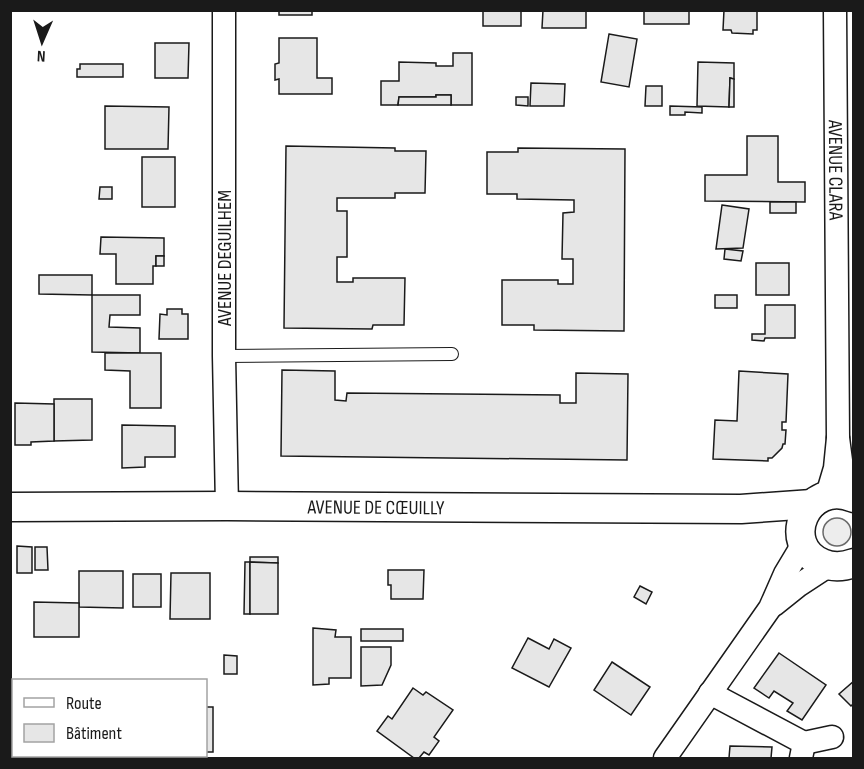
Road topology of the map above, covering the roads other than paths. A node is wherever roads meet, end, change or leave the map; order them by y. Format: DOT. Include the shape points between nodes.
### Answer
graph roads {
  1 [pos="224,10"];
  2 [pos="835,10"];
  3 [pos="452,354"];
  4 [pos="224,356"];
  5 [pos="836,498"];
  6 [pos="227,506"];
  7 [pos="10,507"];
  8 [pos="741,509"];
  9 [pos="802,539"];
  10 [pos="841,564"];
  11 [pos="770,608"];
  12 [pos="710,693"];
  13 [pos="832,737"];
  14 [pos="803,751"];
  15 [pos="665,759"];
  1 -- 4 [label="street, AVENUE DEGUILHEM"];
  2 -- 5 [label="street, AVENUE CLARA" via="838,438 842,468"];
  3 -- 4 [label="lane"];
  4 -- 6 [label="street, AVENUE DEGUILHEM"];
  5 -- 8 [label="street, AVENUE DE CŒUILLY"];
  5 -- 9 [label="street" via="801,523"];
  6 -- 7 [label="street, AVENUE DE CŒUILLY"];
  6 -- 8 [label="street, AVENUE DE CŒUILLY"];
  8 -- 9 [label="street, AVENUE DE CŒUILLY" via="791,523"];
  9 -- 10 [label="street, AVENUE DE CŒUILLY" via="809,554 818,561"];
  9 -- 11 [label="street"];
  10 -- 11 [label="street" via="799,585"];
  11 -- 12 [label="street"];
  12 -- 14 [label="street"];
  12 -- 15 [label="street"];
  13 -- 14 [label="street"];
}
